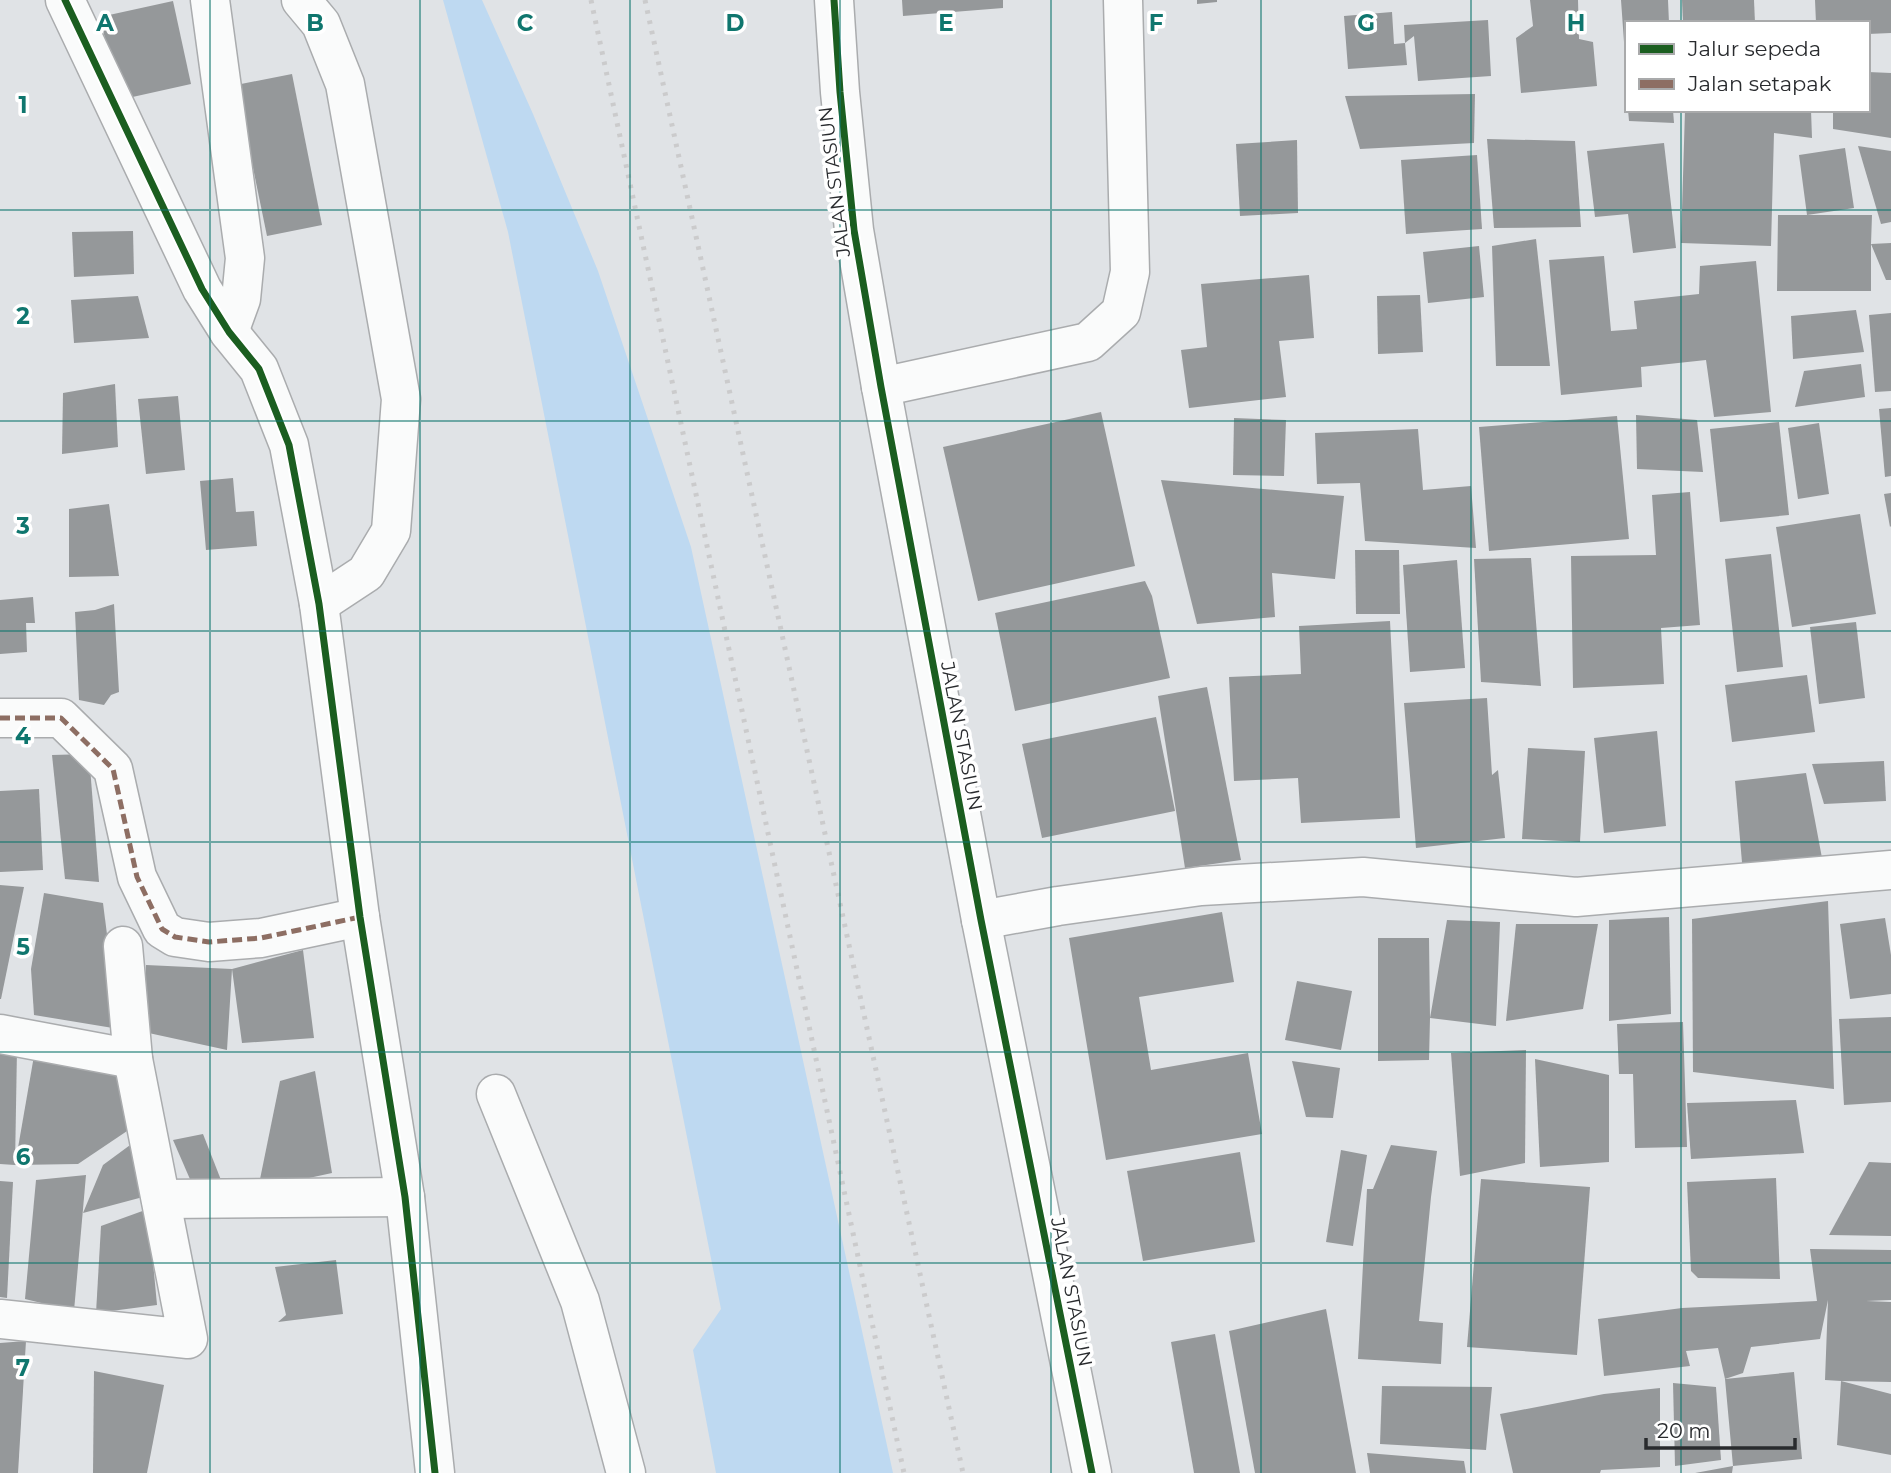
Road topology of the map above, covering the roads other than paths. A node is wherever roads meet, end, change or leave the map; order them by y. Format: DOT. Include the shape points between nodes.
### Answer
graph roads {
  1 [pos="65,0"];
  2 [pos="210,0"];
  3 [pos="300,0"];
  4 [pos="835,0"];
  5 [pos="1123,0"];
  6 [pos="229,332"];
  7 [pos="881,387"];
  8 [pos="319,604"];
  9 [pos="0,718"];
  10 [pos="1891,870"];
  11 [pos="359,917"];
  12 [pos="981,920"];
  13 [pos="123,946"];
  14 [pos="0,1034"];
  15 [pos="133,1059"];
  16 [pos="496,1094"];
  17 [pos="405,1197"];
  18 [pos="161,1199"];
  19 [pos="0,1320"];
  20 [pos="435,1473"];
  21 [pos="626,1473"];
  22 [pos="1092,1473"];
  1 -- 6 [label="street" via="202,289"];
  2 -- 6 [label="street" via="245,258 241,299"];
  3 -- 8 [label="street" via="321,24 345,84 401,399 391,531 366,573"];
  4 -- 7 [label="street, JALAN STASIUN" via="839,92 854,230"];
  5 -- 7 [label="street" via="1130,272 1121,313 1087,342"];
  6 -- 8 [label="street" via="259,369 289,445"];
  7 -- 12 [label="street, JALAN STASIUN"];
  8 -- 11 [label="street"];
  9 -- 11 [label="street" via="61,718 113,769 137,877 162,929 175,937 209,942 261,939"];
  10 -- 12 [label="street" via="1576,897 1363,877 1201,886"];
  11 -- 17 [label="street"];
  12 -- 22 [label="street, JALAN STASIUN"];
  13 -- 15 [label="street"];
  14 -- 15 [label="street"];
  15 -- 18 [label="street"];
  16 -- 21 [label="street" via="580,1301"];
  17 -- 18 [label="street"];
  17 -- 20 [label="street"];
  18 -- 19 [label="street" via="188,1339"];
}
